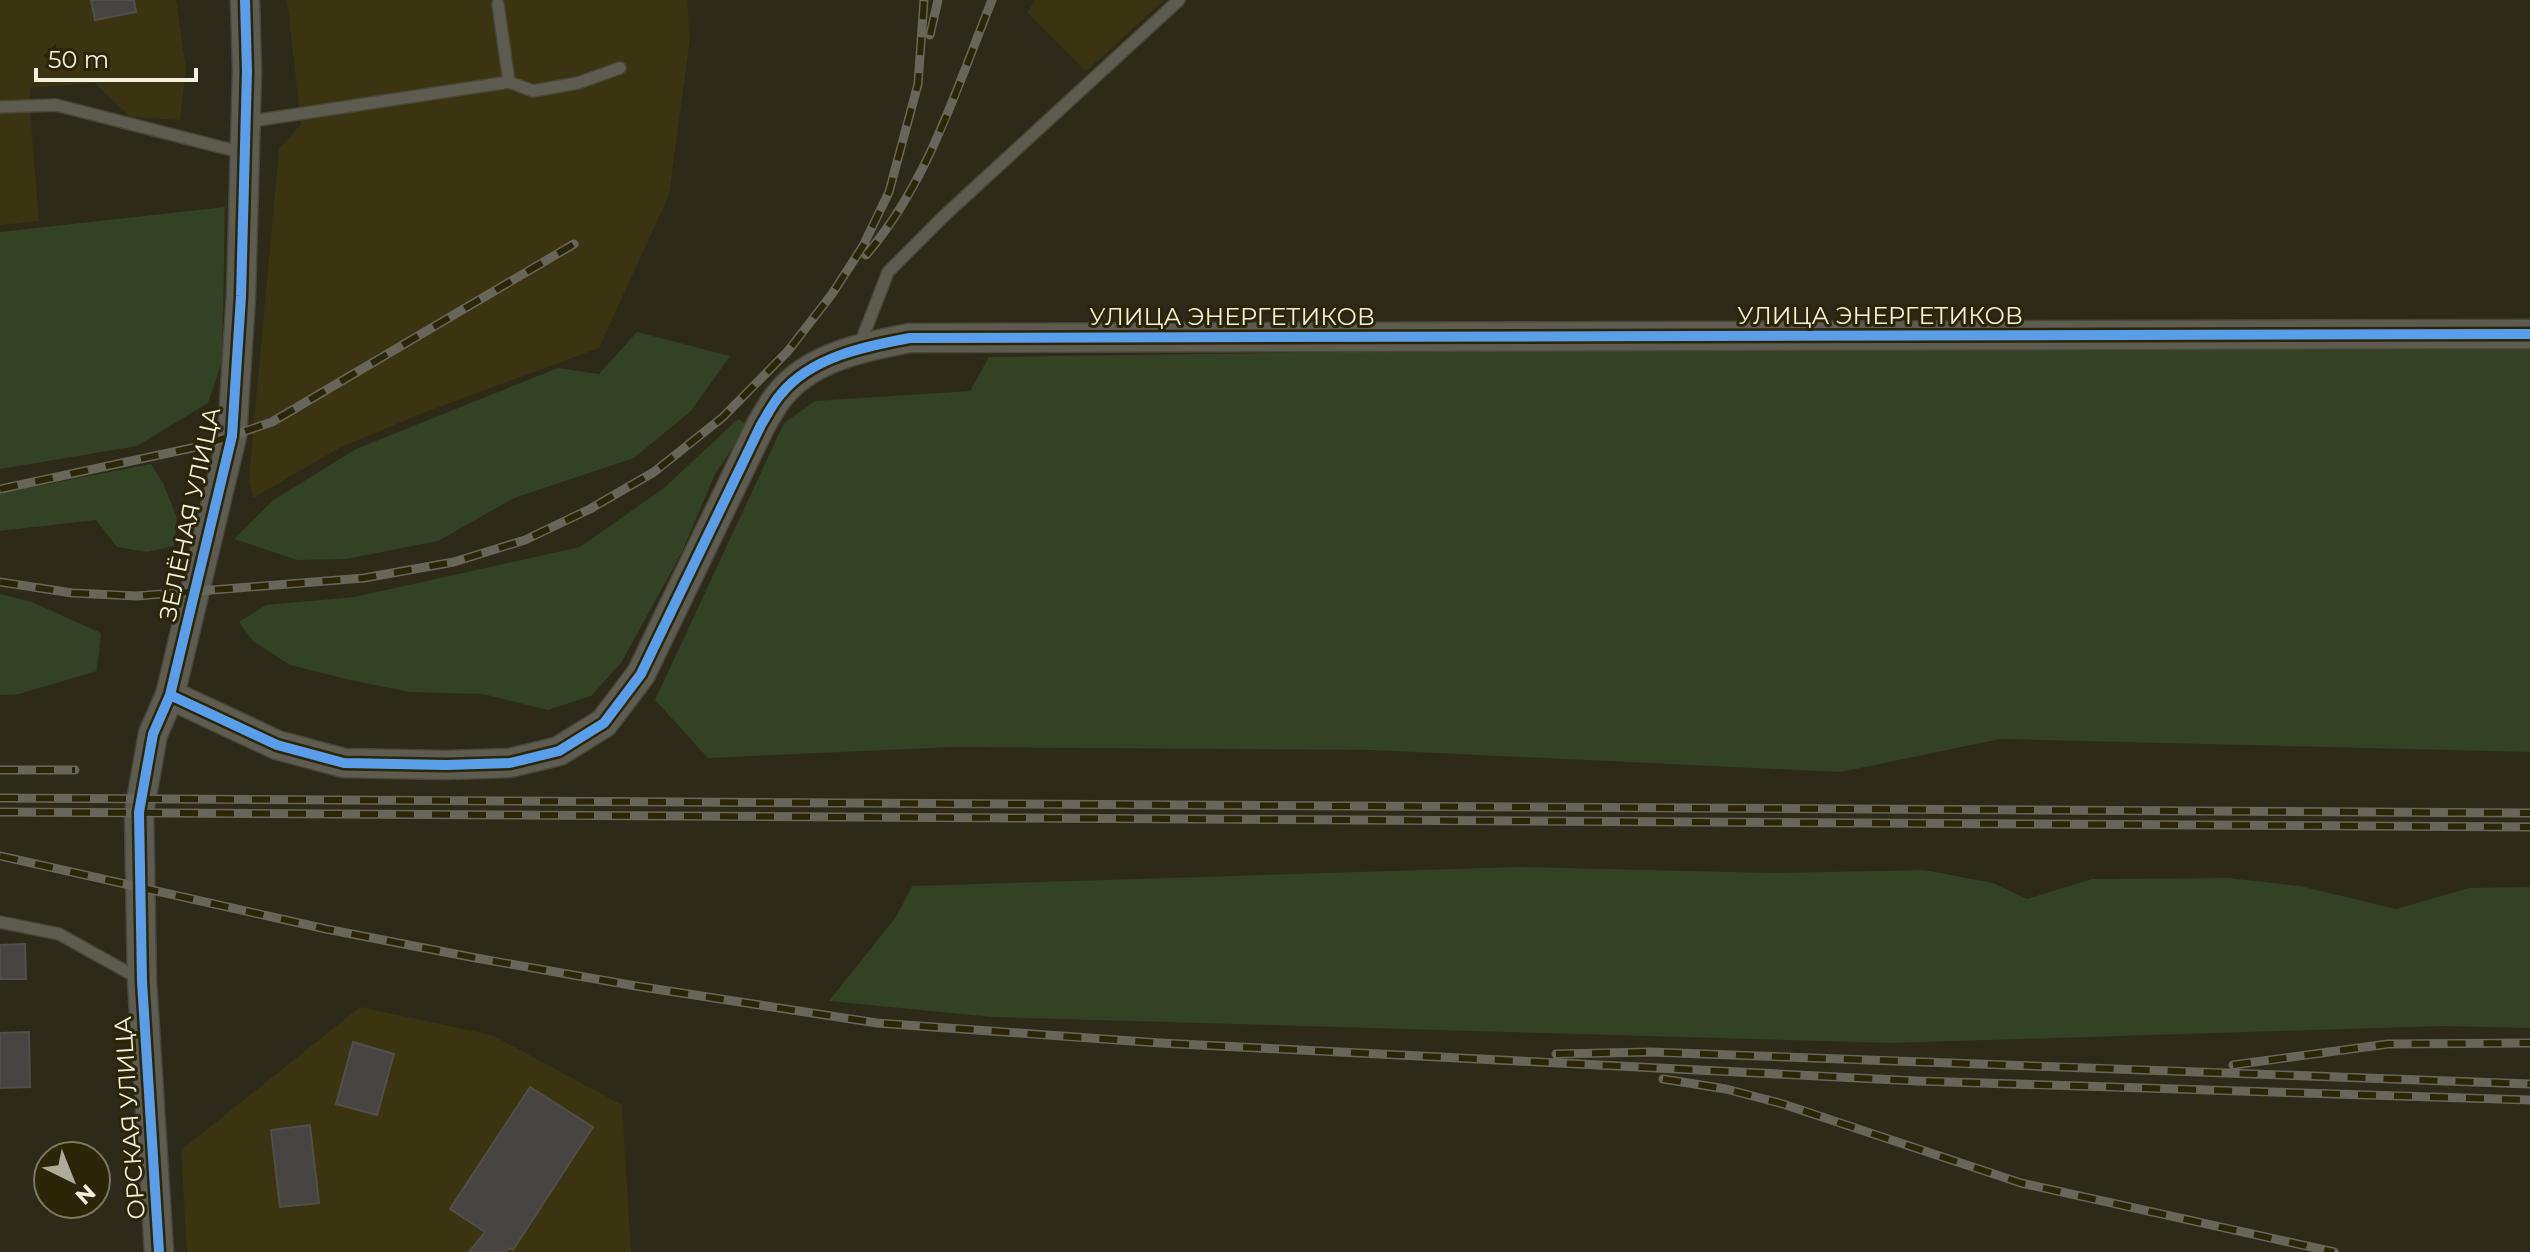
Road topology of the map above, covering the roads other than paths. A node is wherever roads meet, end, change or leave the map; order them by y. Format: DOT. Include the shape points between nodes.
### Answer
graph roads {
  1 [pos="245,0"];
  2 [pos="1179,0"];
  3 [pos="498,4"];
  4 [pos="620,68"];
  5 [pos="509,82"];
  6 [pos="0,107"];
  7 [pos="245,122"];
  8 [pos="244,153"];
  9 [pos="2530,334"];
  10 [pos="859,348"];
  11 [pos="170,695"];
  12 [pos="0,922"];
  13 [pos="142,981"];
  14 [pos="159,1252"];
  1 -- 7 [label="street, ЗЕЛЁНАЯ УЛИЦА"];
  2 -- 10 [label="lane" via="888,272"];
  3 -- 5 [label="lane"];
  4 -- 5 [label="lane" via="533,91"];
  5 -- 7 [label="lane"];
  6 -- 8 [label="lane" via="56,105"];
  7 -- 8 [label="street, ЗЕЛЁНАЯ УЛИЦА"];
  8 -- 11 [label="street, ЗЕЛЁНАЯ УЛИЦА" via="232,436"];
  9 -- 10 [label="street, УЛИЦА ЭНЕРГЕТИКОВ" via="960,336"];
  10 -- 11 [label="street, УЛИЦА ЭНЕРГЕТИКОВ" via="803,373 781,393 641,674 604,723 559,751 510,763 344,763 277,745"];
  11 -- 13 [label="street, ЗЕЛЁНАЯ УЛИЦА" via="153,734 139,812"];
  12 -- 13 [label="lane" via="59,934"];
  13 -- 14 [label="street, ОРСКАЯ УЛИЦА"];
}
